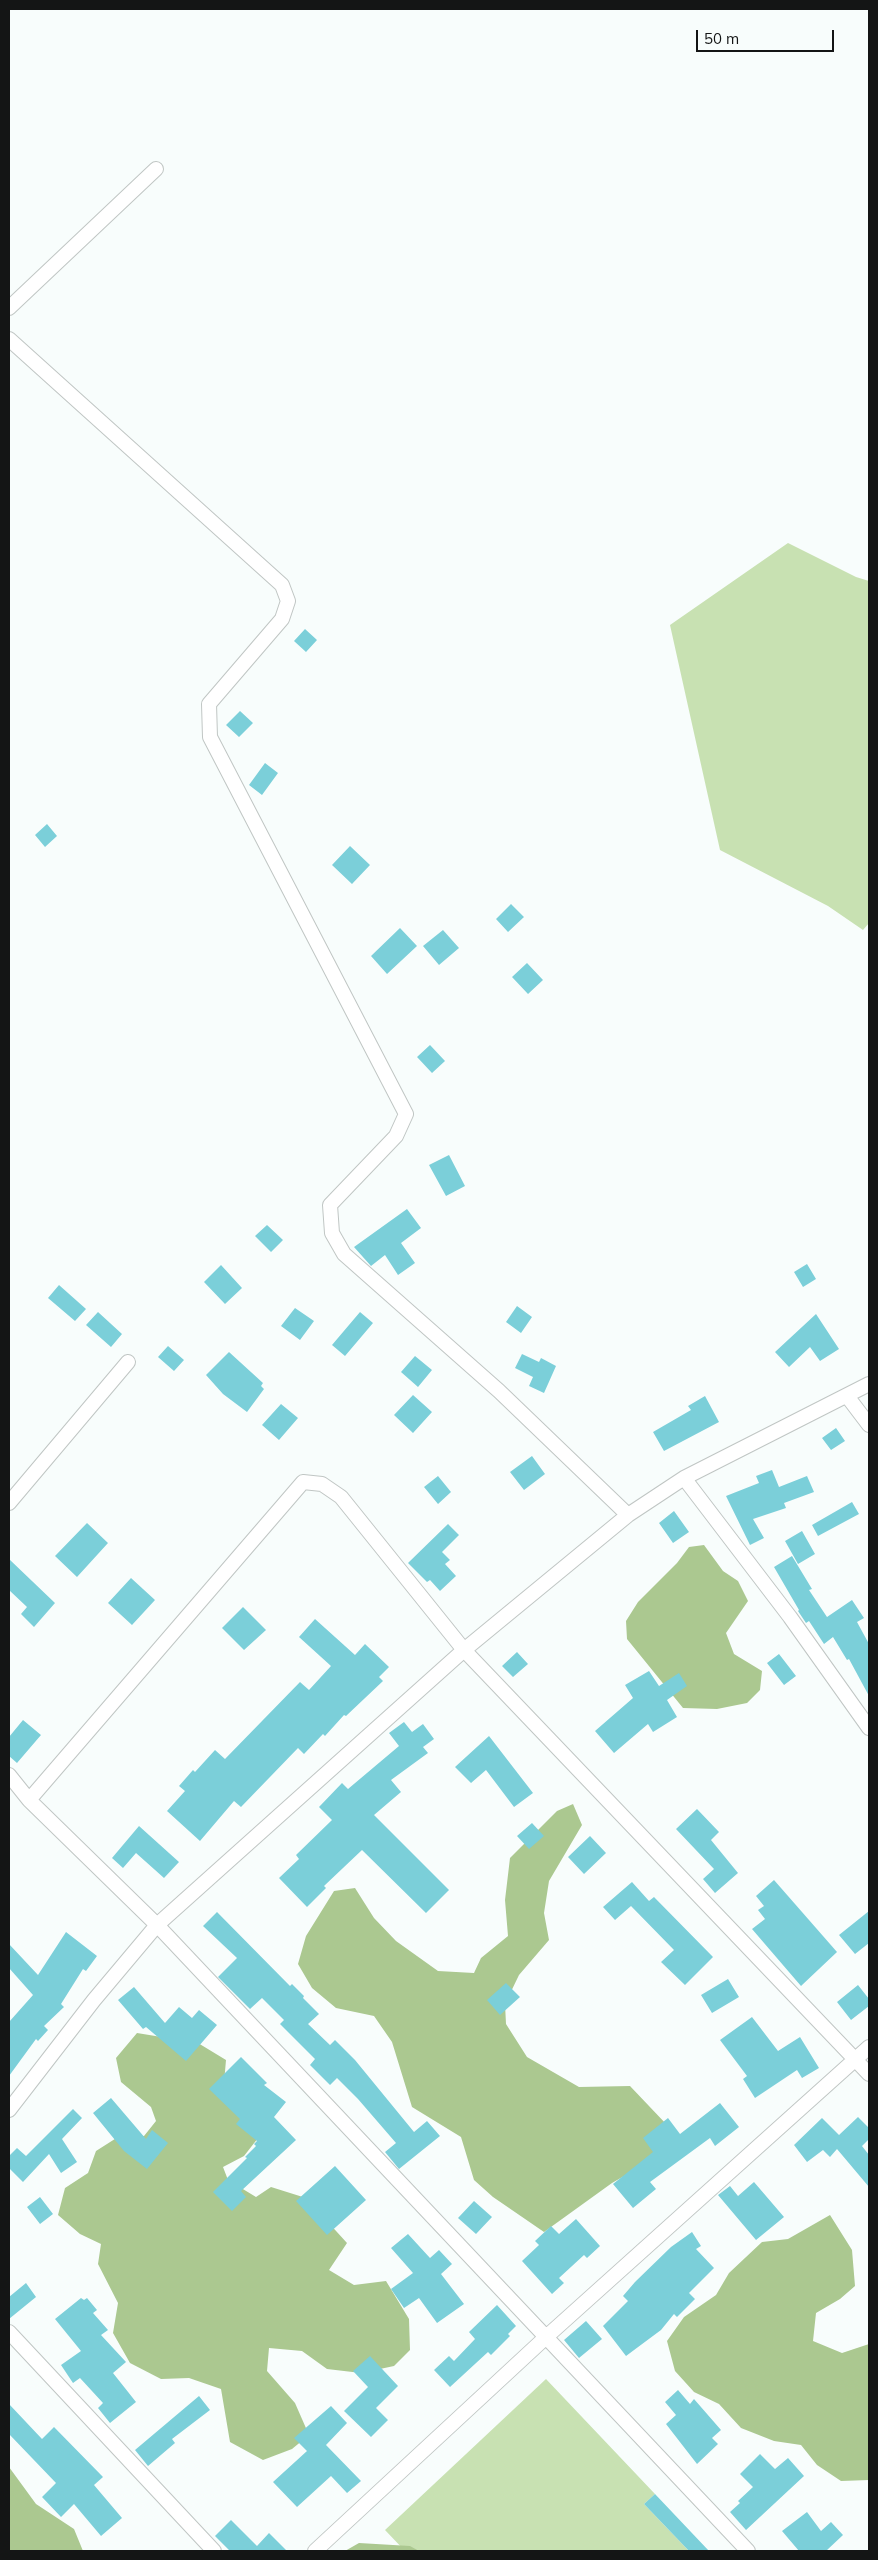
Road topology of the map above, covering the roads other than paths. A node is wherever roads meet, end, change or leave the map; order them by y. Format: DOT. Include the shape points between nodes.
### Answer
graph roads {
  1 [pos="156,169"];
  2 [pos="9,308"];
  3 [pos="9,339"];
  4 [pos="128,1362"];
  5 [pos="869,1384"];
  6 [pos="847,1396"];
  7 [pos="869,1424"];
  8 [pos="684,1478"];
  9 [pos="9,1503"];
  10 [pos="628,1515"];
  11 [pos="464,1650"];
  12 [pos="869,1728"];
  13 [pos="9,1775"];
  14 [pos="29,1800"];
  15 [pos="156,1925"];
  16 [pos="869,2047"];
  17 [pos="856,2059"];
  18 [pos="869,2074"];
  19 [pos="9,2110"];
  20 [pos="9,2332"];
  21 [pos="544,2338"];
  22 [pos="214,2551"];
  23 [pos="316,2551"];
  24 [pos="748,2551"];
  1 -- 2 [label="street"];
  3 -- 10 [label="street" via="282,585 288,601 282,619 209,704 210,737 406,1114 396,1136 330,1205 332,1233 344,1254 499,1391"];
  4 -- 9 [label="street"];
  5 -- 6 [label="street"];
  6 -- 7 [label="street"];
  6 -- 8 [label="street"];
  8 -- 10 [label="street"];
  8 -- 12 [label="street"];
  10 -- 11 [label="street"];
  11 -- 14 [label="street" via="341,1497 322,1484 303,1482"];
  11 -- 15 [label="street"];
  11 -- 17 [label="street"];
  13 -- 14 [label="street"];
  14 -- 15 [label="street"];
  15 -- 19 [label="street"];
  15 -- 21 [label="street"];
  16 -- 17 [label="street"];
  17 -- 18 [label="street"];
  17 -- 21 [label="street"];
  20 -- 22 [label="street"];
  21 -- 23 [label="street"];
  21 -- 24 [label="street"];
}
